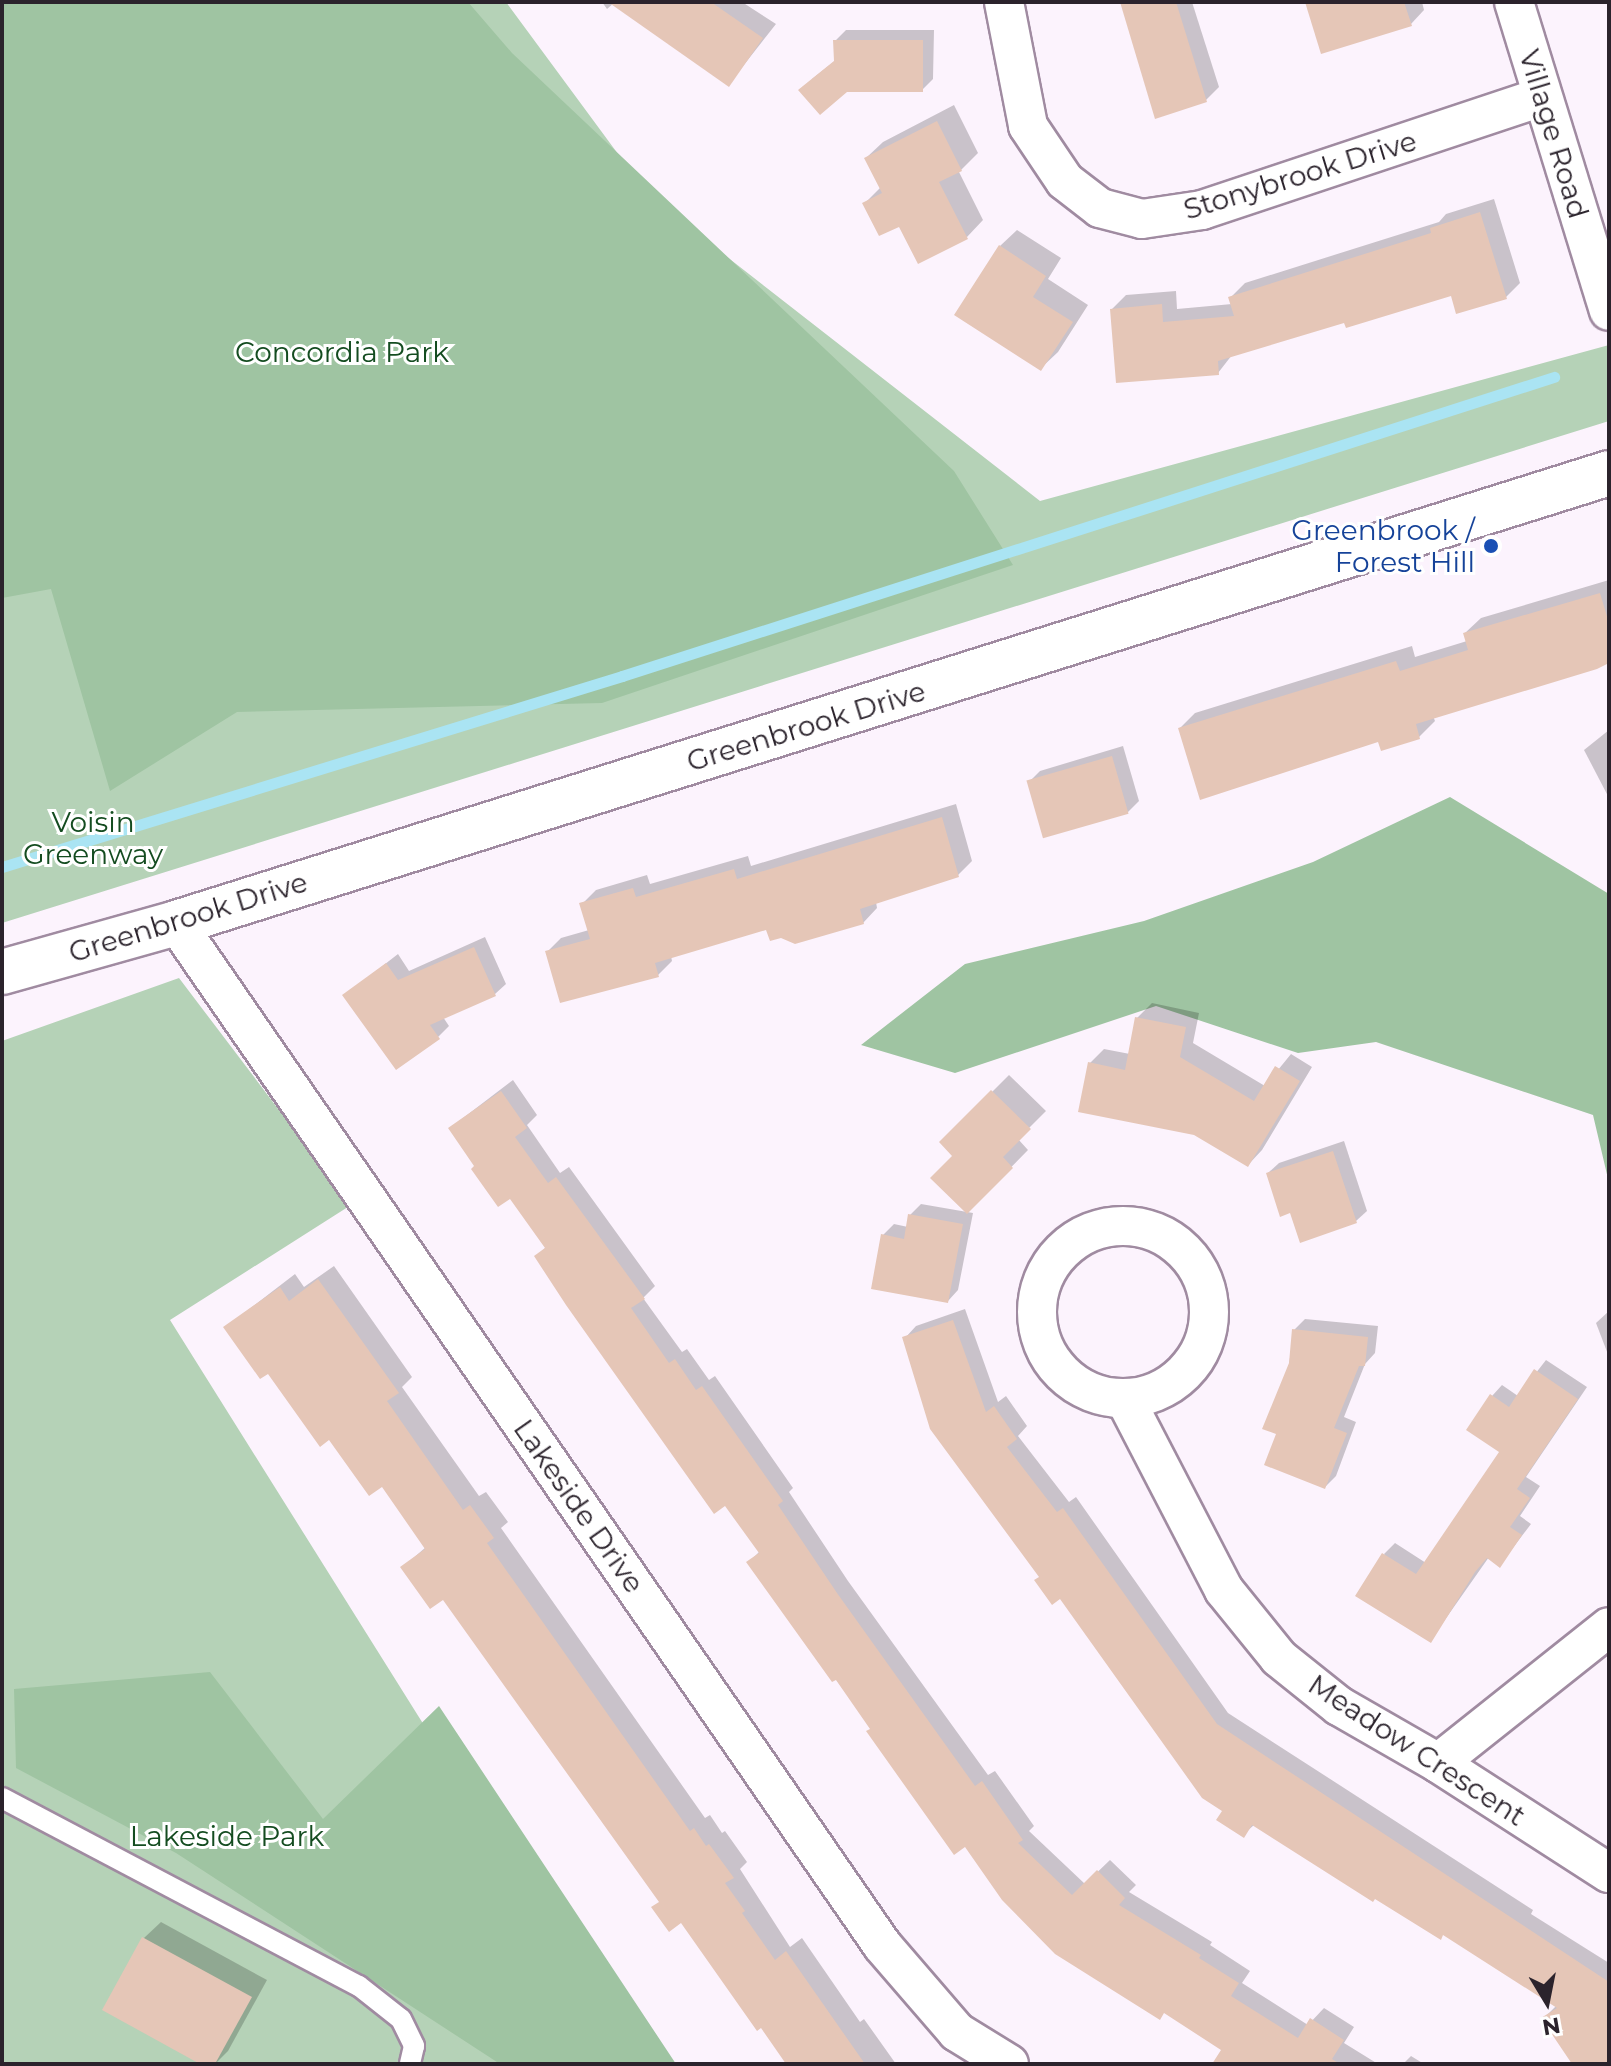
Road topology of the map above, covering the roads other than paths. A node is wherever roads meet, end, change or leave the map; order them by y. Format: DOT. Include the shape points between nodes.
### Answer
graph roads {
  1 [pos="1004,2"];
  2 [pos="1514,2"];
  3 [pos="1541,97"];
  4 [pos="1609,311"];
  5 [pos="1609,473"];
  6 [pos="176,923"];
  7 [pos="2,972"];
  8 [pos="1125,1399"];
  9 [pos="1607,1620"];
  10 [pos="1438,1763"];
  11 [pos="2,1798"];
  12 [pos="1609,1873"];
  13 [pos="410,2064"];
  14 [pos="1009,2064"];
  1 -- 3 [label="street, Stonybrook Drive" via="1028,126 1065,181 1100,208 1142,219 1202,210"];
  2 -- 3 [label="street, Village Road"];
  3 -- 4 [label="street, Village Road"];
  5 -- 6 [label="street, Greenbrook Drive"];
  6 -- 7 [label="street, Greenbrook Drive"];
  6 -- 14 [label="street, Lakeside Drive" via="882,1945 957,2032"];
  8 -- 8 [label="street" via="1155,1393 1191,1366 1206,1340 1210,1312 1200,1272 1174,1241 1149,1229 1119,1225 1090,1231 1058,1254 1041,1280 1035,1311 1040,1340 1056,1368 1079,1388"];
  8 -- 10 [label="street, Meadow Crescent" via="1224,1590 1279,1658 1339,1706"];
  9 -- 10 [label="street"];
  10 -- 12 [label="street, Meadow Crescent"];
  11 -- 13 [label="lane" via="359,1986 401,2019 414,2046"];
}
